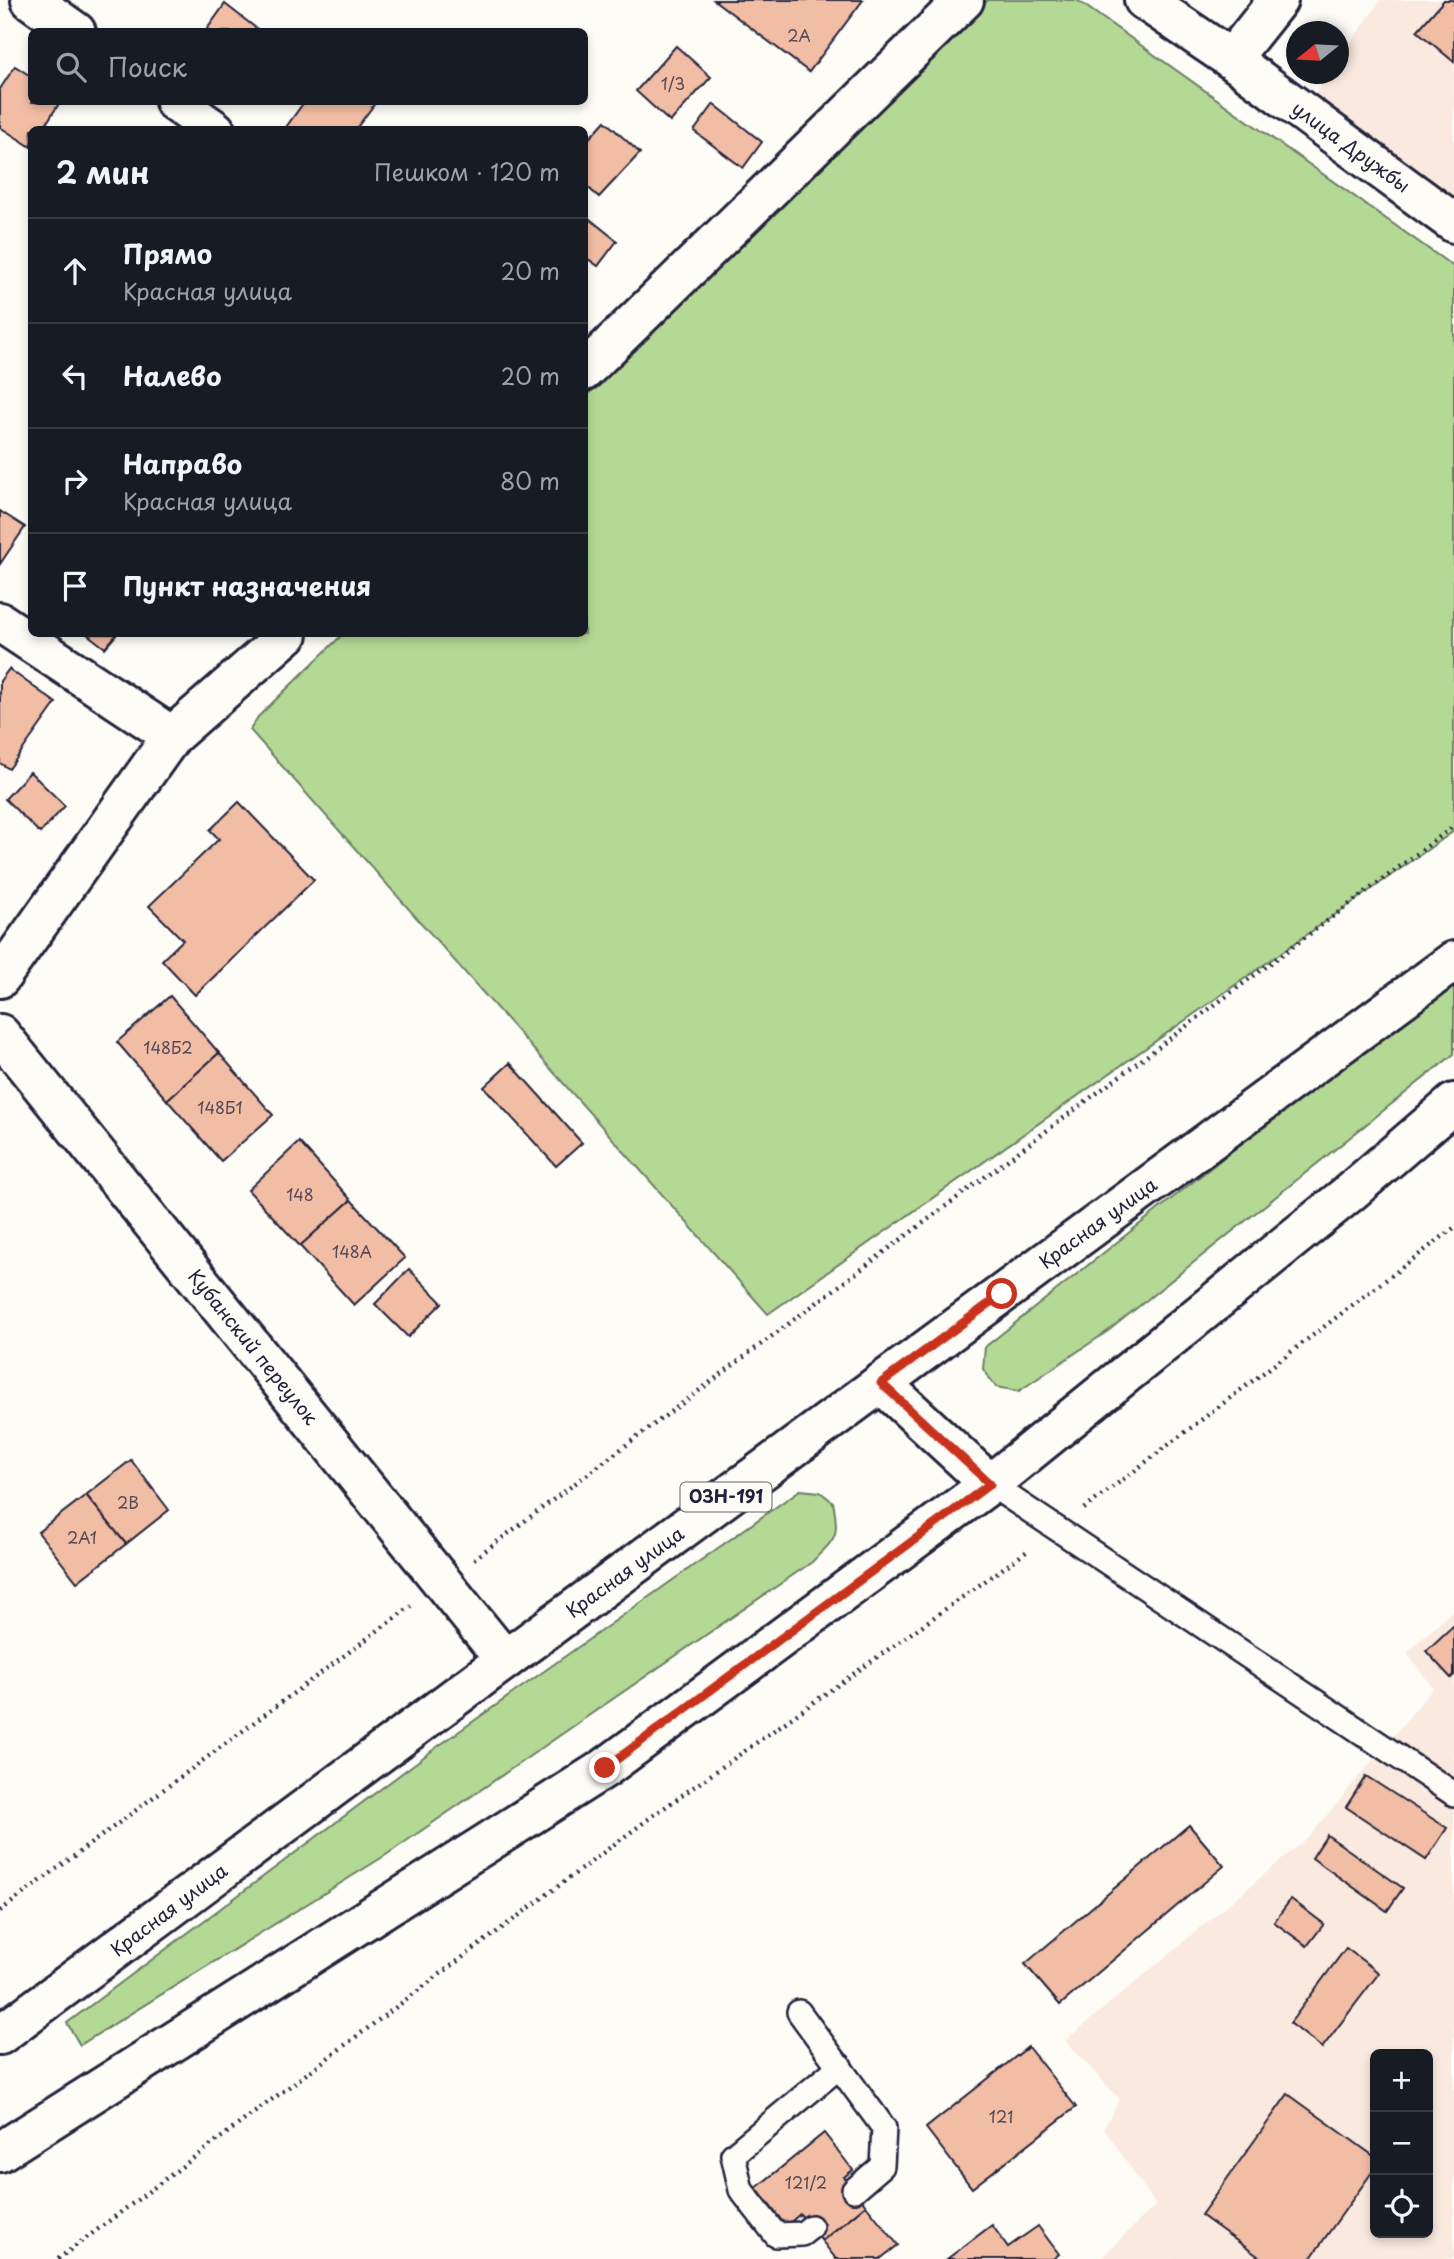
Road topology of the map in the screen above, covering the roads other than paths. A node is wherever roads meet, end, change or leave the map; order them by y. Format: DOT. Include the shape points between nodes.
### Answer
graph roads {
  1 [pos="31,0"];
  2 [pos="964,0"];
  3 [pos="1144,0"];
  4 [pos="1278,0"];
  5 [pos="70,28"];
  6 [pos="1231,58"];
  7 [pos="179,105"];
  8 [pos="209,126"];
  9 [pos="1454,223"];
  10 [pos="588,367"];
  11 [pos="0,622"];
  12 [pos="285,637"];
  13 [pos="172,736"];
  14 [pos="1454,961"];
  15 [pos="0,978"];
  16 [pos="0,1034"];
  17 [pos="1454,1103"];
  18 [pos="881,1383"];
  19 [pos="990,1484"];
  20 [pos="505,1660"];
  21 [pos="1454,1794"];
  22 [pos="799,2012"];
  23 [pos="0,2035"];
  24 [pos="840,2066"];
  25 [pos="0,2152"];
  26 [pos="854,2190"];
  27 [pos="811,2227"];
  1 -- 5 [label="main road"];
  2 -- 10 [label="main road"];
  3 -- 6 [label="main road, улица Дружбы"];
  4 -- 6 [label="main road"];
  6 -- 9 [label="main road, улица Дружбы"];
  7 -- 8 [label="main road"];
  11 -- 13 [label="main road"];
  12 -- 13 [label="main road"];
  13 -- 15 [label="main road"];
  14 -- 18 [label="main road, Красная улица / 03Н-191"];
  16 -- 20 [label="main road, Кубанский переулок"];
  17 -- 19 [label="main road"];
  18 -- 19 [label="main road"];
  18 -- 20 [label="main road, Красная улица / 03Н-191"];
  19 -- 21 [label="lane"];
  19 -- 25 [label="main road" via="605,1768"];
  20 -- 23 [label="main road, Красная улица / 03Н-191"];
  22 -- 24 [label="lane"];
  24 -- 26 [label="lane" via="884,2128 882,2166"];
  24 -- 27 [label="lane" via="733,2155 741,2190 776,2235 802,2234"];
}
